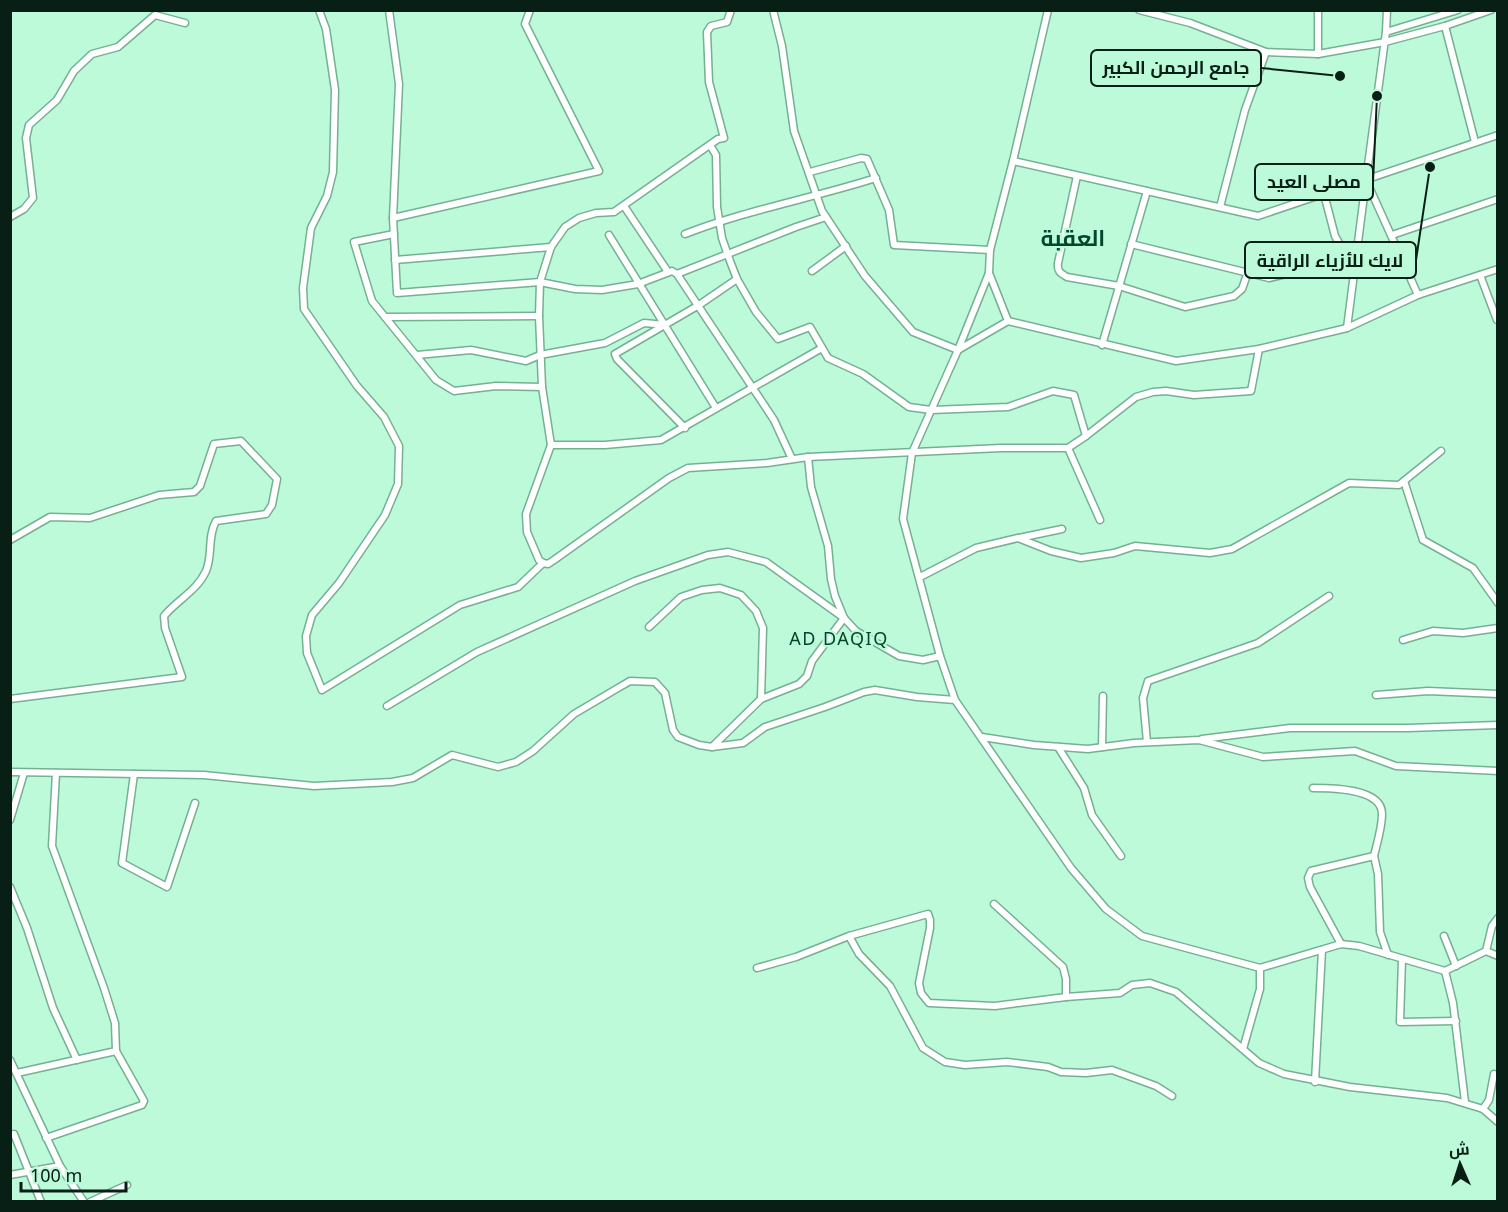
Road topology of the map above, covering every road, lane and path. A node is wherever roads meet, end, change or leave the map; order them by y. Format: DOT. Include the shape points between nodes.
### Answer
graph roads {
  1 [pos="319,10"];
  2 [pos="389,10"];
  3 [pos="530,10"];
  4 [pos="730,10"];
  5 [pos="773,10"];
  6 [pos="1048,10"];
  7 [pos="1139,10"];
  8 [pos="1318,10"];
  9 [pos="1387,10"];
  10 [pos="1458,10"];
  11 [pos="1491,10"];
  12 [pos="185,22"];
  13 [pos="1445,26"];
  14 [pos="1386,32"];
  15 [pos="1385,42"];
  16 [pos="1266,52"];
  17 [pos="1318,54"];
  18 [pos="1497,135"];
  19 [pos="1475,142"];
  20 [pos="710,146"];
  21 [pos="1013,161"];
  22 [pos="810,172"];
  23 [pos="1077,176"];
  24 [pos="876,178"];
  25 [pos="1366,180"];
  26 [pos="1147,191"];
  27 [pos="1324,194"];
  28 [pos="818,196"];
  29 [pos="1497,200"];
  30 [pos="624,206"];
  31 [pos="1220,207"];
  32 [pos="10,217"];
  33 [pos="826,217"];
  34 [pos="393,218"];
  35 [pos="719,221"];
  36 [pos="394,234"];
  37 [pos="685,234"];
  38 [pos="609,235"];
  39 [pos="1392,235"];
  40 [pos="1131,244"];
  41 [pos="846,246"];
  42 [pos="551,247"];
  43 [pos="990,250"];
  44 [pos="728,255"];
  45 [pos="1357,258"];
  46 [pos="394,260"];
  47 [pos="1497,269"];
  48 [pos="812,271"];
  49 [pos="669,272"];
  50 [pos="1248,272"];
  51 [pos="989,273"];
  52 [pos="677,274"];
  53 [pos="1480,275"];
  54 [pos="737,279"];
  55 [pos="540,282"];
  56 [pos="638,284"];
  57 [pos="1119,286"];
  58 [pos="1418,295"];
  59 [pos="699,305"];
  60 [pos="539,316"];
  61 [pos="385,317"];
  62 [pos="1497,320"];
  63 [pos="1008,321"];
  64 [pos="666,326"];
  65 [pos="1347,328"];
  66 [pos="1102,345"];
  67 [pos="822,348"];
  68 [pos="1259,349"];
  69 [pos="958,351"];
  70 [pos="417,355"];
  71 [pos="540,355"];
  72 [pos="542,387"];
  73 [pos="753,388"];
  74 [pos="716,408"];
  75 [pos="931,410"];
  76 [pos="685,428"];
  77 [pos="1086,436"];
  78 [pos="551,445"];
  79 [pos="1068,448"];
  80 [pos="1441,451"];
  81 [pos="912,453"];
  82 [pos="808,457"];
  83 [pos="792,459"];
  84 [pos="1404,481"];
  85 [pos="1100,520"];
  86 [pos="1062,529"];
  87 [pos="1018,538"];
  88 [pos="10,540"];
  89 [pos="543,563"];
  90 [pos="920,577"];
  91 [pos="1329,596"];
  92 [pos="1497,603"];
  93 [pos="844,618"];
  94 [pos="649,627"];
  95 [pos="1497,628"];
  96 [pos="1403,640"];
  97 [pos="940,656"];
  98 [pos="1497,694"];
  99 [pos="1376,695"];
  100 [pos="1103,696"];
  101 [pos="10,699"];
  102 [pos="761,699"];
  103 [pos="955,700"];
  104 [pos="387,706"];
  105 [pos="1497,725"];
  106 [pos="982,737"];
  107 [pos="1199,740"];
  108 [pos="1147,742"];
  109 [pos="712,747"];
  110 [pos="1058,747"];
  111 [pos="1102,747"];
  112 [pos="1497,771"];
  113 [pos="10,772"];
  114 [pos="24,773"];
  115 [pos="56,773"];
  116 [pos="134,774"];
  117 [pos="1313,788"];
  118 [pos="195,803"];
  119 [pos="10,820"];
  120 [pos="1121,856"];
  121 [pos="1374,856"];
  122 [pos="10,887"];
  123 [pos="994,904"];
  124 [pos="1497,918"];
  125 [pos="849,936"];
  126 [pos="1444,936"];
  127 [pos="1341,944"];
  128 [pos="1322,950"];
  129 [pos="1486,951"];
  130 [pos="1388,955"];
  131 [pos="1497,957"];
  132 [pos="1402,959"];
  133 [pos="1456,966"];
  134 [pos="757,968"];
  135 [pos="1260,968"];
  136 [pos="1445,971"];
  137 [pos="1066,997"];
  138 [pos="1456,1021"];
  139 [pos="1243,1049"];
  140 [pos="116,1051"];
  141 [pos="10,1060"];
  142 [pos="77,1060"];
  143 [pos="17,1073"];
  144 [pos="1494,1074"];
  145 [pos="1315,1082"];
  146 [pos="1172,1096"];
  147 [pos="1465,1102"];
  148 [pos="1483,1109"];
  149 [pos="1497,1122"];
  150 [pos="10,1135"];
  151 [pos="46,1138"];
  152 [pos="60,1166"];
  153 [pos="30,1171"];
  154 [pos="10,1175"];
  155 [pos="127,1185"];
  156 [pos="83,1201"];
  157 [pos="41,1202"];
  1 -- 89 [label="street" via="326,29 335,90 333,172 327,196 311,228 304,309 357,386 384,417 399,446 398,484 385,515 312,615 306,653 322,690 460,605 518,587"];
  2 -- 34 [label="street" via="399,84"];
  3 -- 34 [label="street" via="525,24 599,171"];
  4 -- 20 [label="street" via="727,22 711,26 707,32 710,82 724,134 724,138"];
  5 -- 22 [label="street" via="794,131"];
  6 -- 21 [label="street"];
  7 -- 16 [label="street" via="1190,23"];
  8 -- 17 [label="street"];
  9 -- 14 [label="street"];
  10 -- 14 [label="street"];
  11 -- 13 [label="street"];
  12 -- 32 [label="street" via="155,15 118,47 92,54 74,70 57,100 29,125 26,138 33,198"];
  13 -- 15 [label="street"];
  13 -- 19 [label="street"];
  14 -- 15 [label="street"];
  15 -- 17 [label="street"];
  15 -- 25 [label="street"];
  16 -- 17 [label="street"];
  16 -- 31 [label="street" via="1245,110"];
  18 -- 19 [label="street"];
  19 -- 25 [label="street"];
  20 -- 30 [label="street"];
  20 -- 35 [label="street" via="716,155"];
  21 -- 23 [label="street"];
  21 -- 43 [label="street"];
  22 -- 24 [label="street" via="861,158 867,159"];
  22 -- 28 [label="street"];
  23 -- 26 [label="street"];
  23 -- 57 [label="street" via="1057,268 1067,277"];
  24 -- 28 [label="street"];
  24 -- 43 [label="street" via="889,210 894,245"];
  25 -- 27 [label="street"];
  25 -- 39 [label="street"];
  25 -- 45 [label="street"];
  26 -- 31 [label="street"];
  26 -- 40 [label="street"];
  27 -- 31 [label="street" via="1258,216"];
  27 -- 45 [label="street" via="1335,236 1344,252"];
  28 -- 33 [label="street"];
  28 -- 35 [label="street"];
  29 -- 39 [label="street"];
  30 -- 42 [label="street" via="570,223"];
  30 -- 49 [label="street"];
  33 -- 41 [label="street"];
  33 -- 44 [label="street"];
  34 -- 36 [label="street"];
  35 -- 37 [label="street"];
  35 -- 44 [label="street"];
  36 -- 46 [label="street"];
  36 -- 61 [label="street" via="354,242 372,301"];
  38 -- 56 [label="street"];
  39 -- 58 [label="street"];
  40 -- 50 [label="street"];
  40 -- 57 [label="street"];
  41 -- 48 [label="street"];
  41 -- 69 [label="street" via="865,276 913,332"];
  42 -- 46 [label="street"];
  42 -- 55 [label="street"];
  43 -- 51 [label="street"];
  44 -- 52 [label="street"];
  44 -- 54 [label="street"];
  45 -- 50 [label="street" via="1269,278"];
  45 -- 65 [label="street"];
  46 -- 55 [label="street" via="396,291 402,294"];
  47 -- 53 [label="street"];
  49 -- 52 [label="street"];
  49 -- 56 [label="street"];
  50 -- 57 [label="street" via="1242,289 1234,296 1197,306 1177,305"];
  51 -- 63 [label="street"];
  51 -- 69 [label="street"];
  52 -- 59 [label="street"];
  53 -- 58 [label="street"];
  53 -- 62 [label="street"];
  54 -- 59 [label="street"];
  54 -- 67 [label="street" via="778,339 810,327"];
  55 -- 56 [label="street" via="602,290"];
  55 -- 60 [label="street"];
  56 -- 64 [label="street"];
  57 -- 66 [label="street"];
  58 -- 65 [label="street"];
  59 -- 64 [label="street"];
  59 -- 73 [label="street"];
  60 -- 61 [label="street"];
  60 -- 71 [label="street"];
  61 -- 70 [label="street"];
  63 -- 66 [label="street"];
  63 -- 69 [label="street"];
  64 -- 71 [label="street" via="644,322 605,342"];
  64 -- 74 [label="street"];
  64 -- 76 [label="street" via="615,354"];
  65 -- 68 [label="street"];
  66 -- 68 [label="street" via="1176,361"];
  67 -- 73 [label="street"];
  67 -- 75 [label="street" via="828,358 863,374 909,407"];
  68 -- 77 [label="street" via="1251,391 1194,395 1153,392 1136,397"];
  69 -- 75 [label="street"];
  70 -- 71 [label="street" via="471,350 526,361"];
  70 -- 72 [label="street" via="436,380 454,391 496,386"];
  71 -- 72 [label="street"];
  72 -- 78 [label="street"];
  73 -- 74 [label="street"];
  73 -- 83 [label="street"];
  74 -- 76 [label="street"];
  75 -- 77 [label="street" via="1008,407 1053,391 1074,395"];
  75 -- 81 [label="street"];
  76 -- 78 [label="street" via="661,440 640,443"];
  77 -- 79 [label="street"];
  78 -- 89 [label="street" via="526,514 527,532"];
  79 -- 81 [label="street"];
  79 -- 85 [label="street"];
  80 -- 84 [label="street"];
  81 -- 82 [label="street"];
  81 -- 90 [label="street" via="903,519"];
  82 -- 83 [label="street"];
  82 -- 93 [label="street" via="811,487 828,546 831,579"];
  83 -- 89 [label="street" via="687,468 548,564"];
  84 -- 87 [label="street" via="1399,485 1348,483 1232,549 1210,553 1135,546 1081,558"];
  84 -- 92 [label="street" via="1423,540 1473,568"];
  86 -- 87 [label="street"];
  87 -- 90 [label="street" via="976,548"];
  88 -- 101 [label="street" via="50,517 90,518 159,495 194,492 200,486 214,444 241,441 277,479 272,505 266,514 216,521 210,530 207,568 200,583 164,616 182,676"];
  90 -- 97 [label="street"];
  91 -- 108 [label="street" via="1258,643 1148,681 1143,698"];
  93 -- 97 [label="street" via="856,632 899,656 923,660"];
  93 -- 102 [label="street" via="799,684"];
  93 -- 104 [label="street" via="766,562 728,552 708,555 635,580 477,652"];
  94 -- 102 [label="street" via="681,597 720,588 741,595 756,611 763,628"];
  95 -- 96 [label="street" via="1463,633 1433,631"];
  97 -- 103 [label="street"];
  98 -- 99 [label="street" via="1428,691"];
  100 -- 111 [label="street"];
  102 -- 109 [label="street"];
  103 -- 106 [label="street"];
  103 -- 109 [label="street" via="864,692 765,727 743,743"];
  105 -- 107 [label="street" via="1290,728"];
  106 -- 110 [label="street"];
  106 -- 135 [label="street" via="1071,868 1106,909 1142,936"];
  107 -- 108 [label="street"];
  107 -- 112 [label="street" via="1263,758 1355,751 1396,766"];
  108 -- 111 [label="street"];
  109 -- 116 [label="street" via="678,737 664,693 656,682 630,681 574,714 533,751 498,767 452,755 413,778 314,786 204,774"];
  110 -- 111 [label="street"];
  110 -- 120 [label="street" via="1084,788 1092,814"];
  113 -- 114 [label="street"];
  114 -- 115 [label="street"];
  114 -- 119 [label="street"];
  115 -- 116 [label="street"];
  115 -- 140 [label="street" via="52,846 115,1023"];
  116 -- 118 [label="street" via="122,862 167,886"];
  117 -- 121 [label="street" via="1339,788 1371,796 1380,806"];
  121 -- 127 [label="street" via="1311,871 1308,878"];
  121 -- 130 [label="street" via="1380,932"];
  122 -- 142 [label="street" via="53,1008"];
  123 -- 137 [label="street" via="1063,967"];
  124 -- 129 [label="street"];
  125 -- 134 [label="street"];
  125 -- 137 [label="street" via="928,914 930,928 920,983 921,993 929,1003 995,1006"];
  125 -- 146 [label="street" via="859,954 890,986 923,1048 945,1062 1007,1062 1086,1074 1112,1070"];
  126 -- 133 [label="street"];
  127 -- 128 [label="street"];
  127 -- 130 [label="street"];
  128 -- 135 [label="street"];
  128 -- 145 [label="street"];
  129 -- 131 [label="street"];
  129 -- 133 [label="street"];
  130 -- 132 [label="street"];
  132 -- 136 [label="street"];
  132 -- 138 [label="street" via="1400,1022"];
  133 -- 136 [label="street"];
  135 -- 139 [label="street" via="1260,989"];
  136 -- 138 [label="street"];
  137 -- 139 [label="street" via="1120,993 1132,985 1150,982 1176,992"];
  138 -- 147 [label="street"];
  139 -- 145 [label="street" via="1259,1063"];
  140 -- 142 [label="street"];
  140 -- 151 [label="street" via="141,1093 142,1105"];
  141 -- 143 [label="street"];
  142 -- 143 [label="street"];
  143 -- 151 [label="street"];
  144 -- 148 [label="street" via="1489,1100"];
  145 -- 147 [label="street"];
  147 -- 148 [label="street"];
  148 -- 149 [label="street"];
  150 -- 153 [label="street" via="15,1134"];
  151 -- 152 [label="street"];
  152 -- 153 [label="street"];
  152 -- 156 [label="street"];
  153 -- 154 [label="street"];
  153 -- 157 [label="street"];
  155 -- 156 [label="street"];
}
